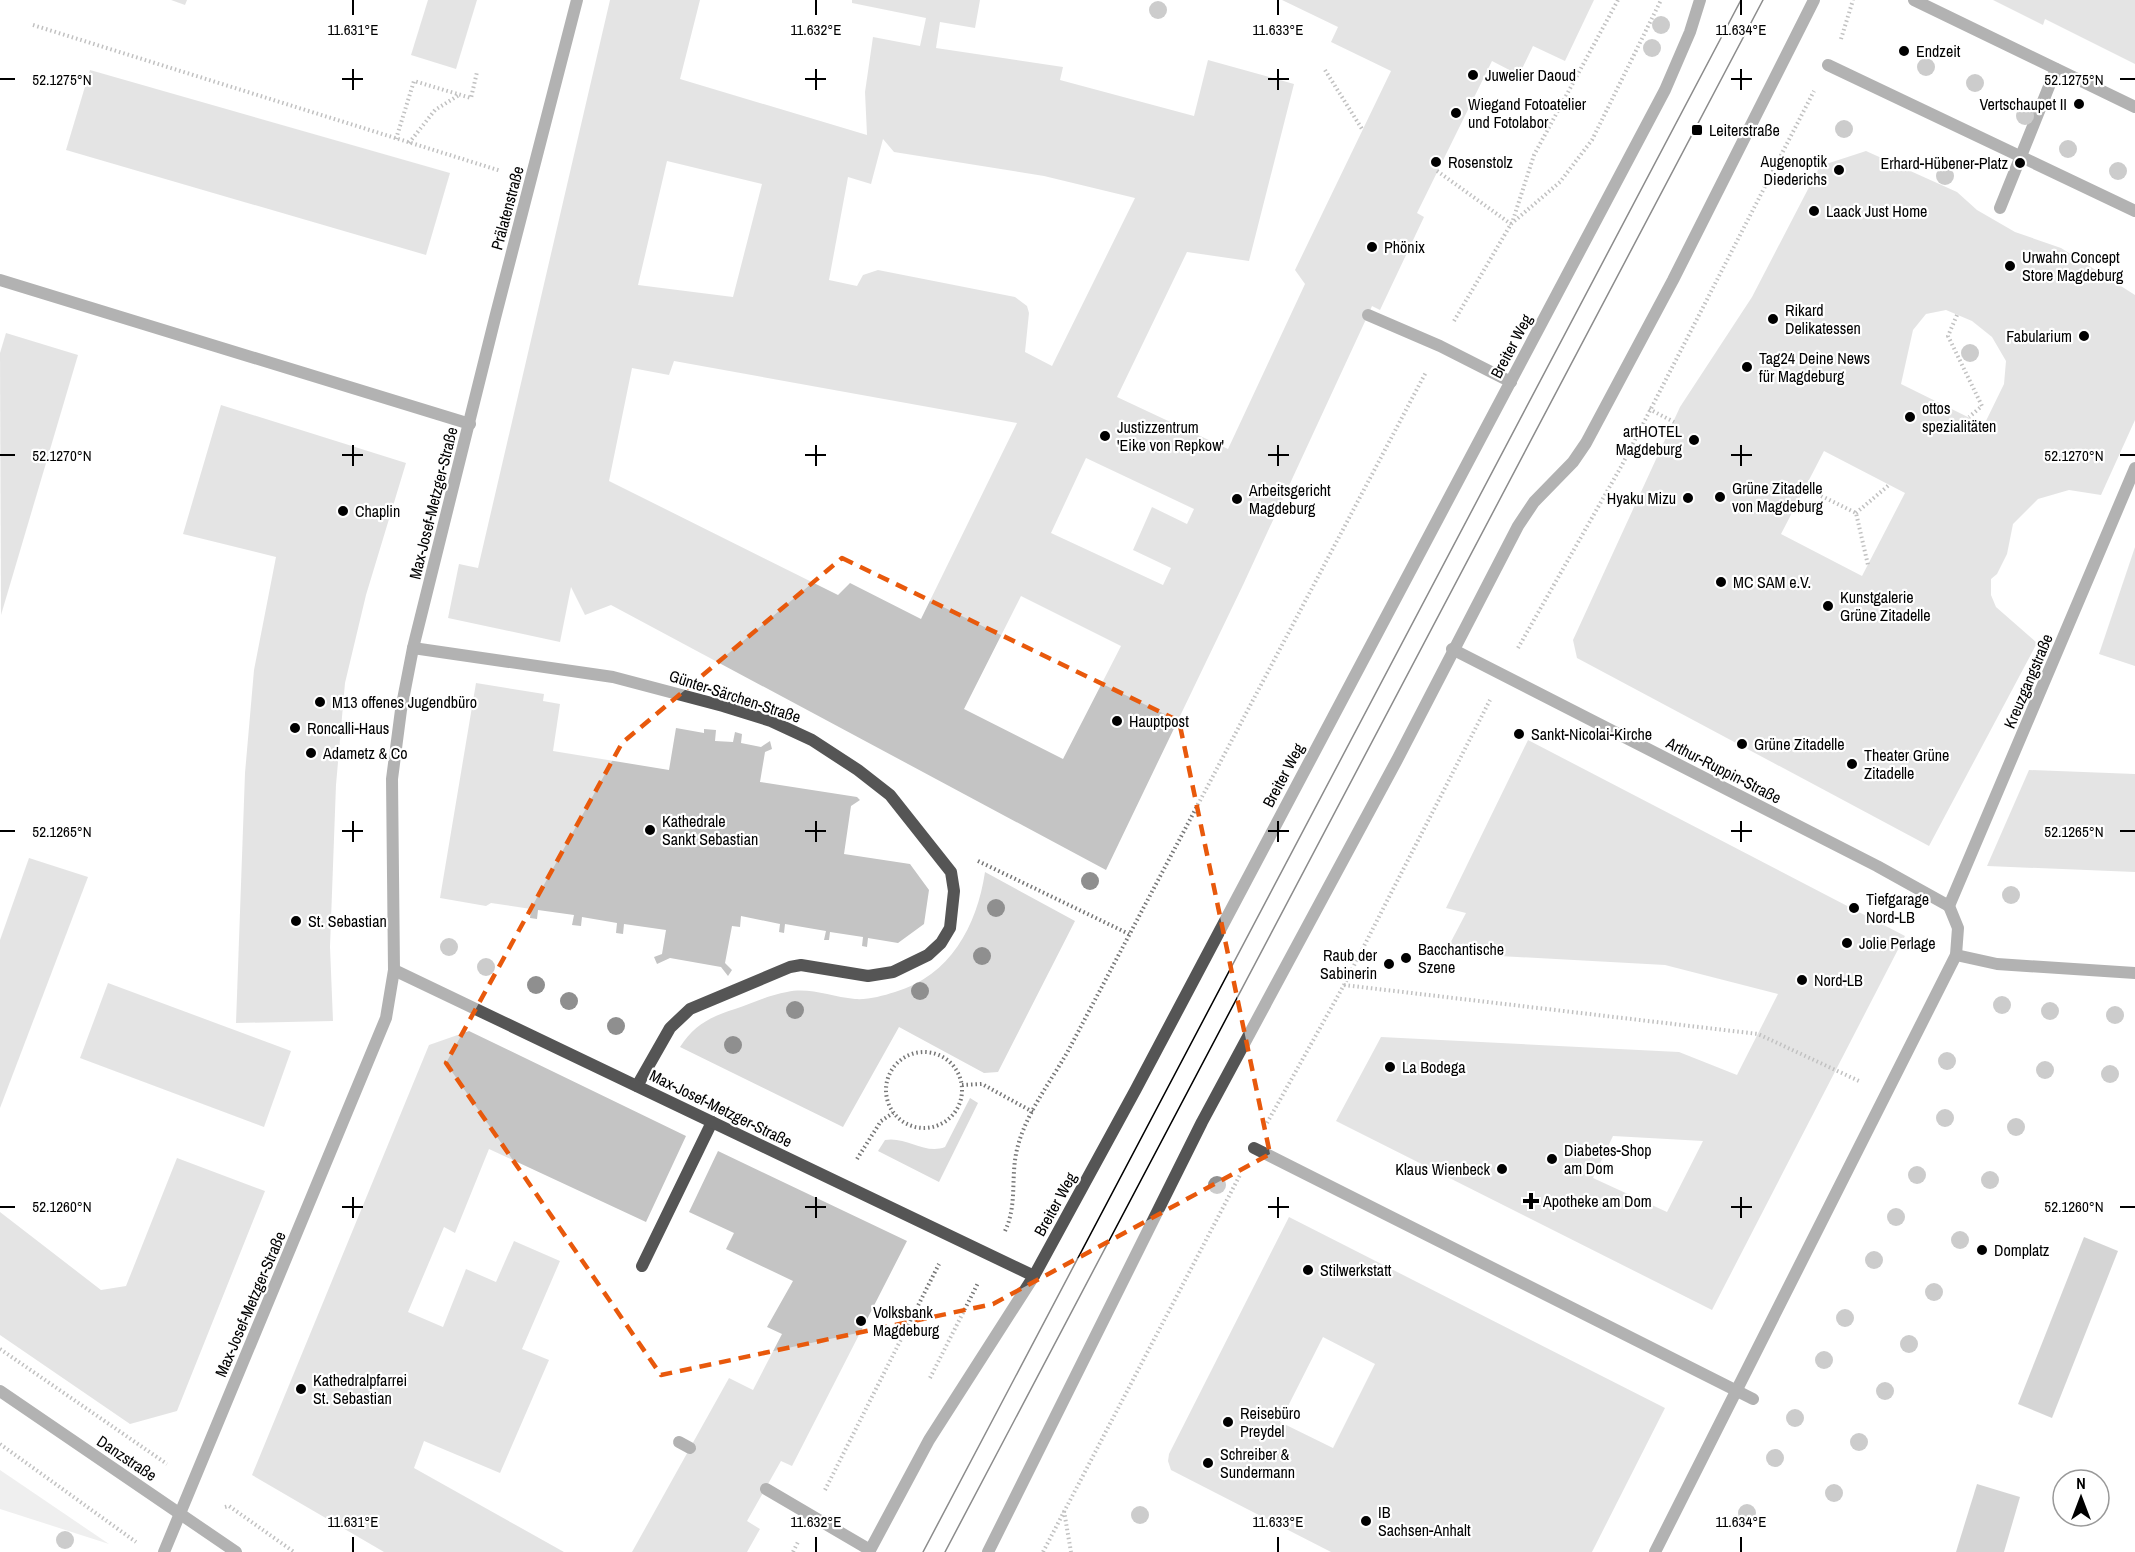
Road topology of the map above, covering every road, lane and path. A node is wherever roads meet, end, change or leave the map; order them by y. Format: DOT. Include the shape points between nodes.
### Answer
graph roads {
  1 [pos="577,0"];
  2 [pos="1617,0"];
  3 [pos="1661,0"];
  4 [pos="1700,0"];
  5 [pos="1814,0"];
  6 [pos="1853,0"];
  7 [pos="1914,0"];
  8 [pos="33,25"];
  9 [pos="1828,65"];
  10 [pos="2056,69"];
  11 [pos="1326,70"];
  12 [pos="477,72"];
  13 [pos="459,94"];
  14 [pos="2135,107"];
  15 [pos="1362,129"];
  16 [pos="396,139"];
  17 [pos="409,143"];
  18 [pos="2021,155"];
  19 [pos="1437,171"];
  20 [pos="531,180"];
  21 [pos="2000,208"];
  22 [pos="2135,211"];
  23 [pos="1512,224"];
  24 [pos="0,280"];
  25 [pos="1368,315"];
  26 [pos="1957,315"];
  27 [pos="1440,346"];
  28 [pos="1512,382"];
  29 [pos="1649,410"];
  30 [pos="1969,417"];
  31 [pos="1674,422"];
  32 [pos="470,424"];
  33 [pos="2135,468"];
  34 [pos="1889,485"];
  35 [pos="1805,488"];
  36 [pos="1856,513"];
  37 [pos="1868,565"];
  38 [pos="413,648"];
  39 [pos="1452,649"];
  40 [pos="1503,675"];
  41 [pos="974,859"];
  42 [pos="1949,906"];
  43 [pos="1129,933"];
  44 [pos="1956,955"];
  45 [pos="394,970"];
  46 [pos="2135,973"];
  47 [pos="1344,985"];
  48 [pos="962,1085"];
  49 [pos="637,1086"];
  50 [pos="1885,1093"];
  51 [pos="1033,1112"];
  52 [pos="893,1113"];
  53 [pos="712,1122"];
  54 [pos="1254,1148"];
  55 [pos="843,1185"];
  56 [pos="1004,1233"];
  57 [pos="953,1236"];
  58 [pos="642,1266"];
  59 [pos="1034,1276"];
  60 [pos="0,1349"];
  61 [pos="1736,1388"];
  62 [pos="0,1391"];
  63 [pos="1754,1399"];
  64 [pos="0,1444"];
  65 [pos="167,1464"];
  66 [pos="766,1489"];
  67 [pos="229,1506"];
  68 [pos="1064,1510"];
  69 [pos="180,1513"];
  70 [pos="812,1516"];
  71 [pos="139,1544"];
  72 [pos="870,1551"];
  73 [pos="164,1552"];
  74 [pos="236,1552"];
  75 [pos="294,1552"];
  76 [pos="793,1552"];
  77 [pos="988,1552"];
  78 [pos="1043,1552"];
  79 [pos="1071,1552"];
  80 [pos="1655,1552"];
  1 -- 20 [label="street, Prälatenstraße"];
  2 -- 23 [label="path, Breiter Weg" via="1534,155"];
  3 -- 23 [label="path, Breiter Weg" via="1592,140 1560,182"];
  4 -- 28 [label="street, Breiter Weg" via="1665,90"];
  5 -- 39 [label="street" via="1586,443 1518,526"];
  6 -- 9 [label="path" via="1844,34"];
  7 -- 10 [label="street"];
  8 -- 16 [label="path"];
  9 -- 18 [label="street"];
  9 -- 29 [label="path"];
  10 -- 14 [label="street"];
  10 -- 18 [label="street"];
  11 -- 15 [label="path"];
  12 -- 13 [label="path" via="471,98"];
  13 -- 16 [label="path" via="414,81"];
  13 -- 17 [label="path" via="435,110"];
  16 -- 17 [label="path"];
  17 -- 20 [label="path"];
  18 -- 21 [label="street"];
  18 -- 22 [label="street"];
  19 -- 23 [label="path"];
  20 -- 32 [label="street, Prälatenstraße"];
  23 -- 27 [label="path, Breiter Weg"];
  24 -- 32 [label="street, Max-Josef-Metzger-Straße"];
  25 -- 27 [label="street"];
  26 -- 30 [label="path" via="1948,336 1982,406"];
  27 -- 28 [label="street"];
  27 -- 43 [label="path, Breiter Weg"];
  28 -- 59 [label="street, Breiter Weg"];
  29 -- 31 [label="path"];
  29 -- 40 [label="path"];
  32 -- 38 [label="street, Max-Josef-Metzger-Straße"];
  33 -- 42 [label="street, Kreuzgangstraße"];
  34 -- 36 [label="path"];
  35 -- 36 [label="path"];
  36 -- 37 [label="path"];
  38 -- 45 [label="street, Max-Josef-Metzger-Straße" via="392,779"];
  38 -- 49 [label="street, Günter-Särchen-Straße" via="613,677 674,691 792,730 858,770 890,795 951,872 954,891 950,928 928,955 902,969 868,976 801,965 790,967 707,1000 670,1028"];
  39 -- 40 [label="street, Arthur-Ruppin-Straße"];
  39 -- 77 [label="street" via="1398,758 1202,1122"];
  40 -- 42 [label="street, Arthur-Ruppin-Straße"];
  40 -- 47 [label="path"];
  41 -- 43 [label="path"];
  42 -- 44 [label="street" via="1958,928"];
  43 -- 51 [label="path, Breiter Weg"];
  44 -- 46 [label="street" via="1997,964"];
  44 -- 50 [label="street"];
  45 -- 49 [label="street, Max-Josef-Metzger-Straße"];
  45 -- 69 [label="street, Max-Josef-Metzger-Straße" via="381,1035"];
  47 -- 50 [label="path" via="1758,1034"];
  47 -- 54 [label="path"];
  48 -- 51 [label="path" via="982,1084"];
  48 -- 52 [label="path" via="957,1110 938,1127 913,1127"];
  48 -- 52 [label="path" via="951,1063 940,1055 914,1053 893,1067 887,1078 887,1103"];
  49 -- 53 [label="street, Max-Josef-Metzger-Straße"];
  50 -- 61 [label="street"];
  51 -- 56 [label="path, Breiter Weg" via="1016,1155 1012,1215"];
  52 -- 55 [label="path" via="881,1121"];
  53 -- 55 [label="street, Max-Josef-Metzger-Straße"];
  53 -- 58 [label="street"];
  54 -- 61 [label="street"];
  54 -- 68 [label="path"];
  55 -- 57 [label="street, Max-Josef-Metzger-Straße"];
  57 -- 59 [label="street, Max-Josef-Metzger-Straße"];
  57 -- 70 [label="path"];
  59 -- 72 [label="street, Breiter Weg" via="929,1440"];
  60 -- 65 [label="path, Danzstraße"];
  61 -- 63 [label="street"];
  61 -- 80 [label="street"];
  62 -- 69 [label="street, Danzstraße"];
  64 -- 71 [label="path"];
  66 -- 70 [label="street"];
  67 -- 75 [label="path"];
  68 -- 78 [label="path"];
  68 -- 79 [label="path"];
  69 -- 73 [label="street, Max-Josef-Metzger-Straße"];
  69 -- 74 [label="street, Danzstraße"];
  70 -- 72 [label="street"];
  70 -- 76 [label="path"];
}
